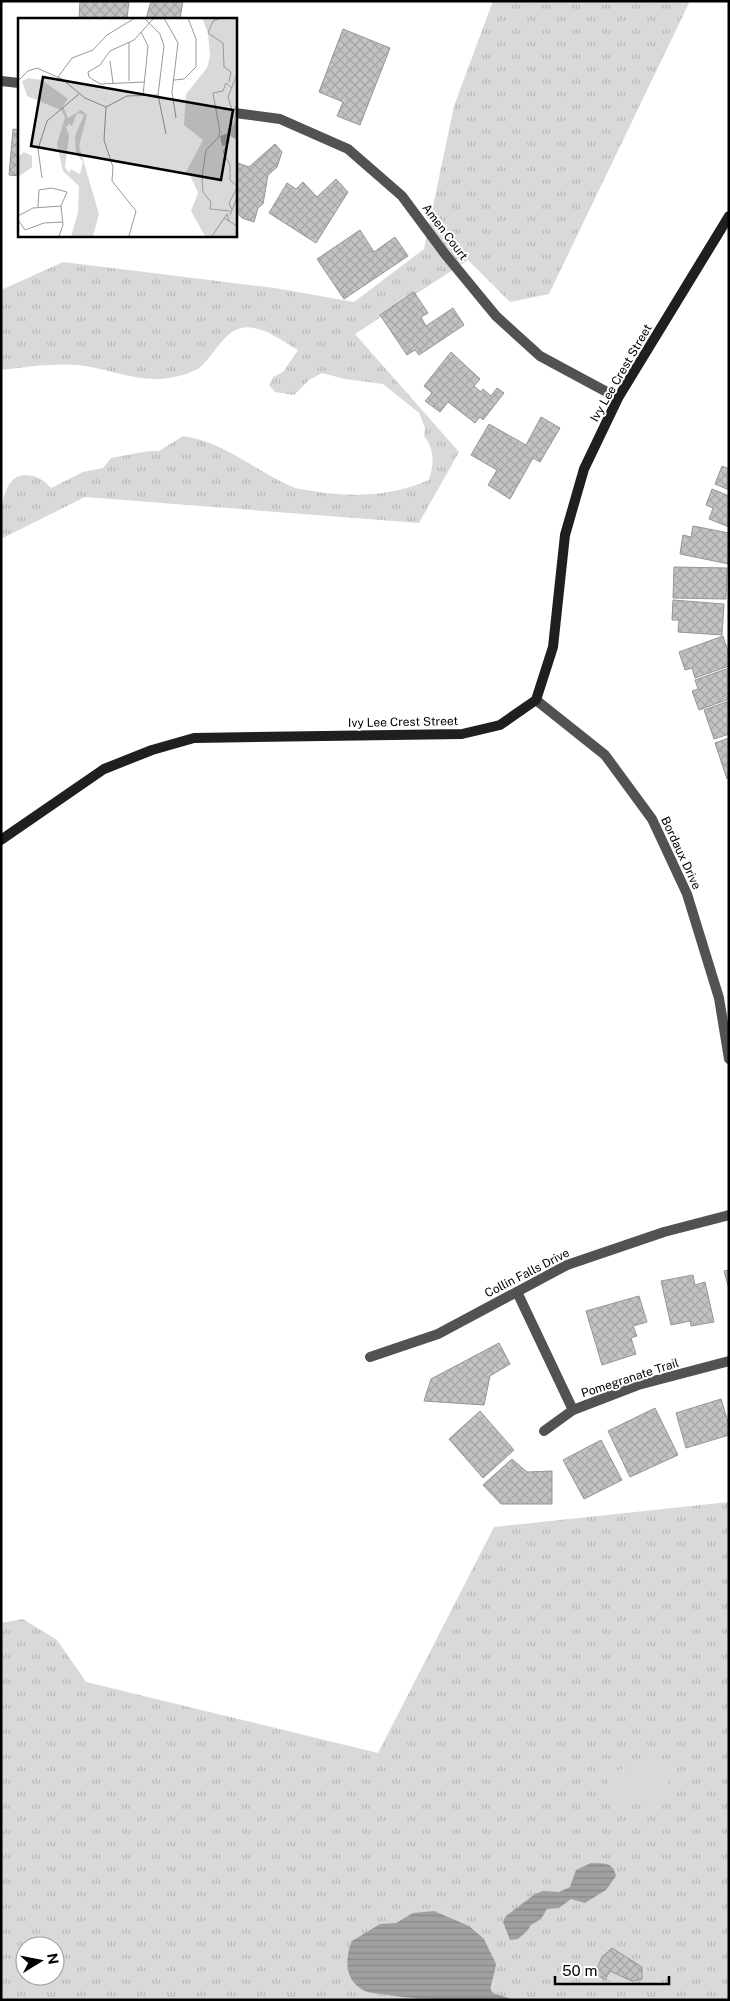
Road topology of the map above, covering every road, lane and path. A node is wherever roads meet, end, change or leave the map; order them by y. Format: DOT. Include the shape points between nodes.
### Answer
graph roads {
  1 [pos="1,80"];
  2 [pos="18,83"];
  3 [pos="236,113"];
  4 [pos="729,216"];
  5 [pos="618,398"];
  6 [pos="536,700"];
  7 [pos="1,840"];
  8 [pos="729,1056"];
  9 [pos="729,1215"];
  10 [pos="517,1292"];
  11 [pos="370,1356"];
  12 [pos="729,1361"];
  13 [pos="574,1410"];
  14 [pos="544,1431"];
  1 -- 2 [label="street"];
  3 -- 5 [label="street, Amen Court" via="280,119 348,149 402,196 496,316 540,356"];
  4 -- 5 [label="street, Ivy Lee Crest Street"];
  5 -- 6 [label="street, Ivy Lee Crest Street" via="584,469 565,534 553,647"];
  6 -- 7 [label="street, Ivy Lee Crest Street" via="500,725 462,734 194,738 104,769"];
  6 -- 8 [label="street, Bordaux Drive" via="605,755 652,819 687,894 719,998"];
  9 -- 10 [label="street, Collin Falls Drive" via="664,1232 567,1265"];
  10 -- 11 [label="street, Collin Falls Drive" via="438,1334"];
  10 -- 13 [label="street"];
  12 -- 13 [label="street, Pomegranate Trail" via="638,1385"];
  13 -- 14 [label="street, Pomegranate Trail"];
}
